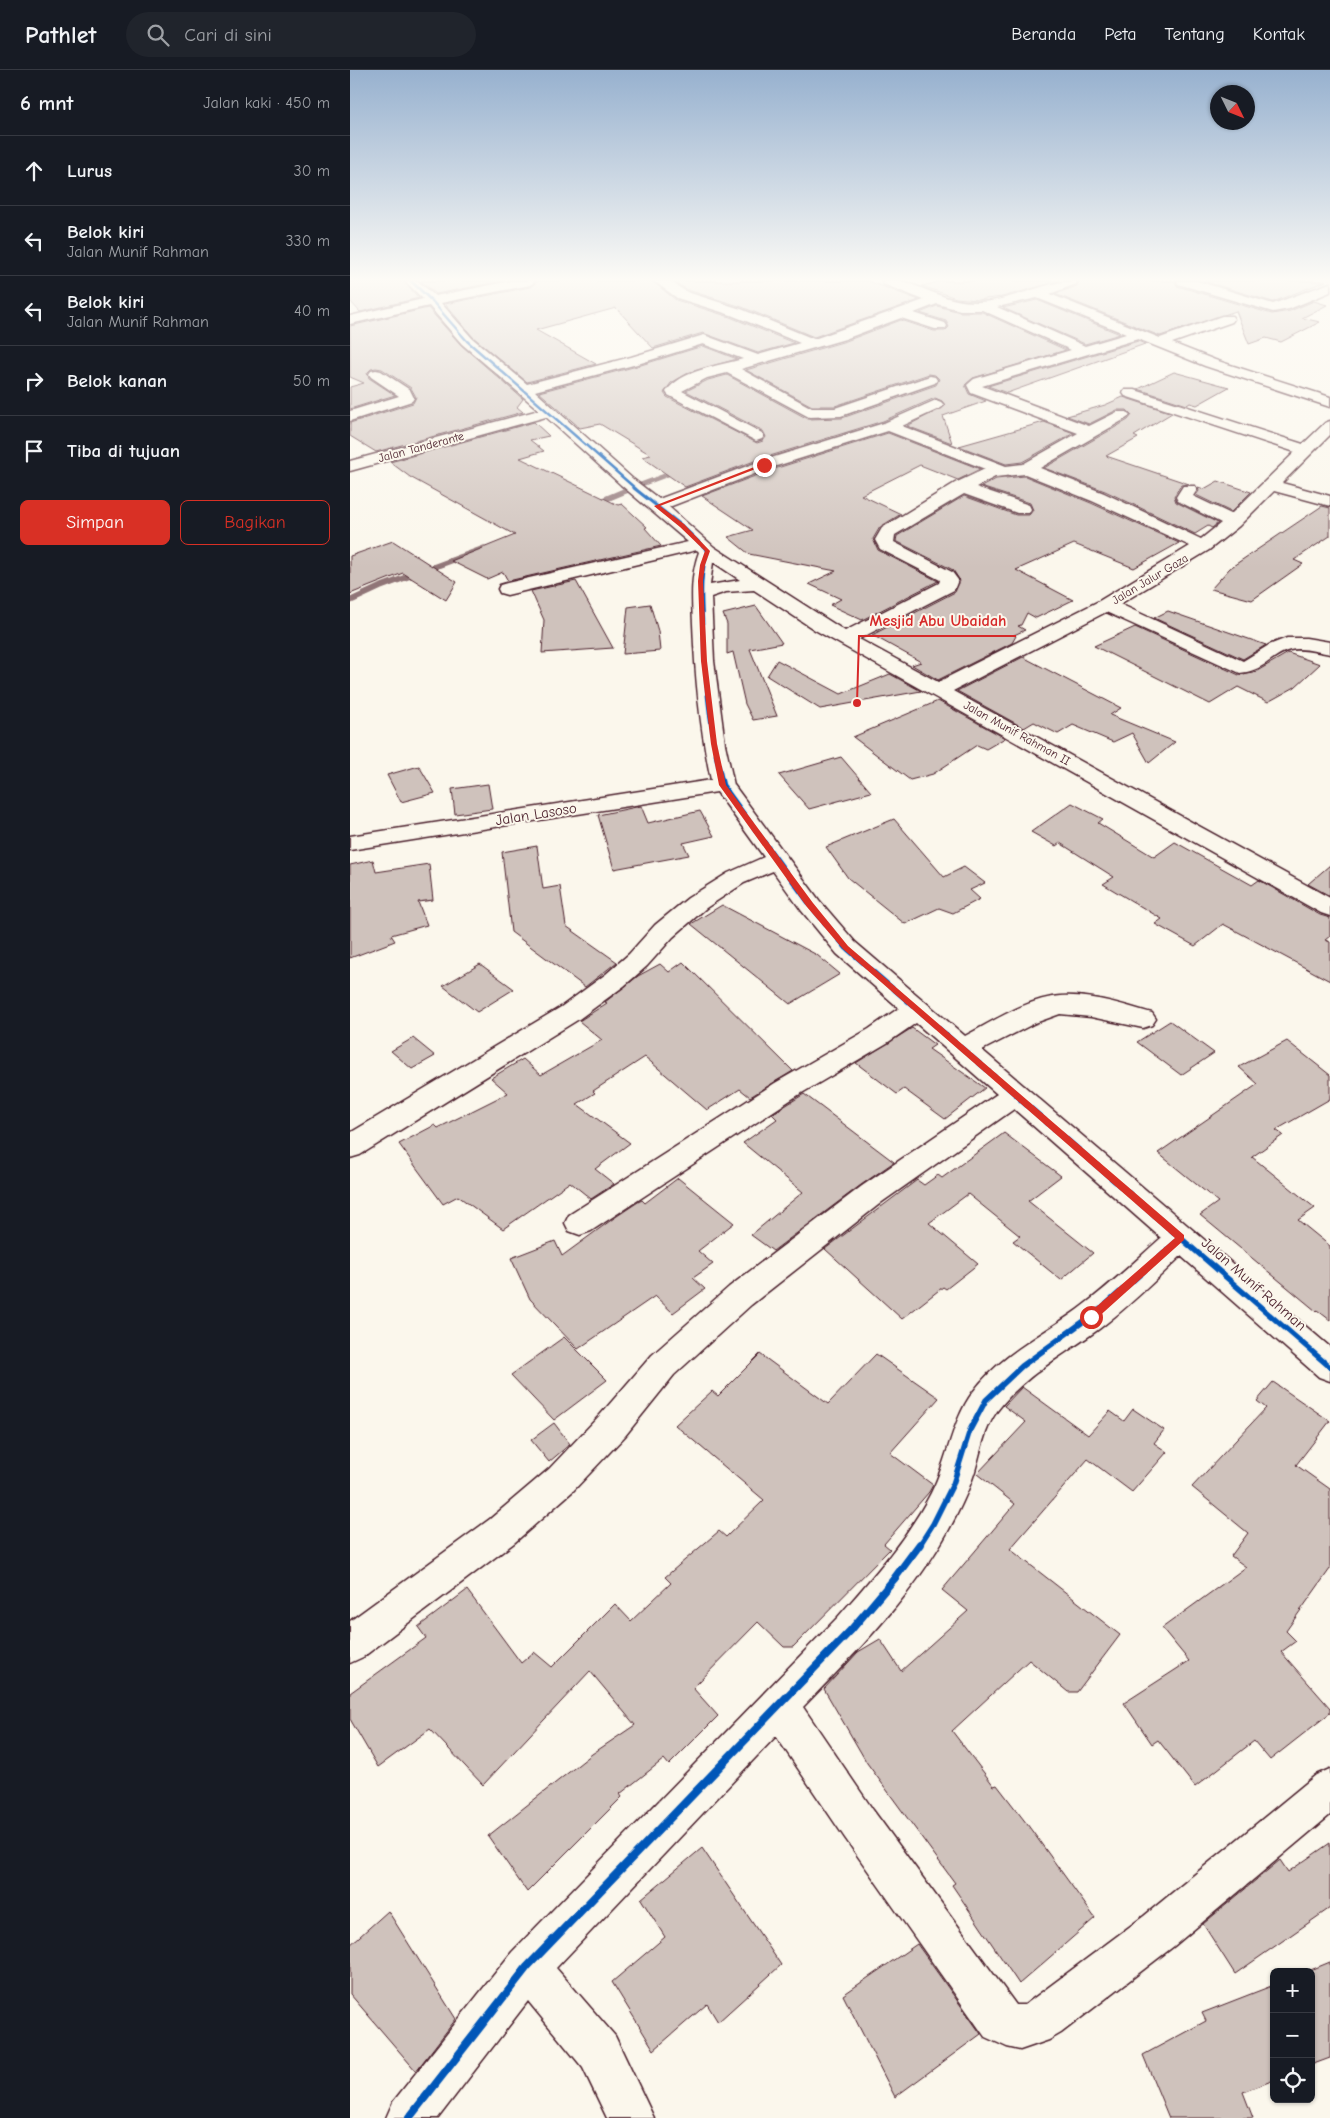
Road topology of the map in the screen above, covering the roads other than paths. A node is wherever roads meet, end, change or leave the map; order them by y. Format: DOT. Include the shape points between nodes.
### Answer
graph roads {
  1 [pos="380,377"];
  2 [pos="510,377"];
  3 [pos="570,377"];
  4 [pos="699,377"];
  5 [pos="745,377"];
  6 [pos="998,377"];
  7 [pos="1250,377"];
  8 [pos="930,380"];
  9 [pos="524,388"];
  10 [pos="1130,393"];
  11 [pos="1330,402"];
  12 [pos="936,405"];
  13 [pos="550,412"];
  14 [pos="1122,415"];
  15 [pos="350,416"];
  16 [pos="889,426"];
  17 [pos="1330,426"];
  18 [pos="1090,432"];
  19 [pos="756,436"];
  20 [pos="350,448"];
  21 [pos="1306,450"];
  22 [pos="370,461"];
  23 [pos="350,466"];
  24 [pos="1028,469"];
  25 [pos="1002,470"];
  26 [pos="1271,485"];
  27 [pos="961,487"];
  28 [pos="1189,490"];
  29 [pos="640,493"];
  30 [pos="1330,501"];
  31 [pos="1023,509"];
  32 [pos="1233,522"];
  33 [pos="1204,546"];
  34 [pos="705,548"];
  35 [pos="757,584"];
  36 [pos="507,589"];
  37 [pos="700,594"];
  38 [pos="1106,605"];
  39 [pos="845,638"];
  40 [pos="1330,648"];
  41 [pos="940,690"];
  42 [pos="723,785"];
  43 [pos="350,843"];
  44 [pos="778,860"];
  45 [pos="1325,898"];
  46 [pos="917,1009"];
  47 [pos="1143,1019"];
  48 [pos="962,1049"];
  49 [pos="1015,1095"];
  50 [pos="350,1146"];
  51 [pos="580,1224"];
  52 [pos="1181,1238"];
  53 [pos="1330,1367"];
  54 [pos="350,1644"];
  55 [pos="779,1706"];
  56 [pos="1330,1789"];
  57 [pos="527,1967"];
  58 [pos="409,2118"];
  59 [pos="631,2118"];
  1 -- 15 [label="street" via="405,393 407,398"];
  2 -- 9 [label="street"];
  3 -- 9 [label="street"];
  4 -- 19 [label="street" via="678,386 673,392"];
  5 -- 8 [label="street" via="809,412 828,414"];
  6 -- 18 [label="street" via="979,382 974,388"];
  7 -- 11 [label="street"];
  9 -- 13 [label="street"];
  10 -- 21 [label="street"];
  12 -- 16 [label="street"];
  13 -- 22 [label="street, Jalan Tanderante"];
  13 -- 29 [label="street"];
  14 -- 18 [label="street"];
  16 -- 25 [label="street"];
  16 -- 29 [label="street" via="764,465"];
  17 -- 21 [label="street, Jalan Jalur Gaza"];
  18 -- 24 [label="street"];
  20 -- 22 [label="street"];
  21 -- 26 [label="street, Jalan Jalur Gaza"];
  22 -- 23 [label="street, Jalan Tanderante"];
  24 -- 25 [label="street"];
  24 -- 33 [label="street"];
  25 -- 27 [label="street"];
  26 -- 30 [label="street"];
  26 -- 32 [label="street, Jalan Jalur Gaza"];
  27 -- 31 [label="street"];
  27 -- 39 [label="street" via="888,532 884,540 886,545 946,576 948,586"];
  28 -- 32 [label="street" via="1184,497 1188,500"];
  29 -- 34 [label="street"];
  32 -- 33 [label="street, Jalan Jalur Gaza"];
  33 -- 38 [label="street, Jalan Jalur Gaza"];
  34 -- 35 [label="street, Jalan Munif Rahman II"];
  34 -- 36 [label="street"];
  34 -- 37 [label="street, Jalan Munif Rahman"];
  35 -- 37 [label="street" via="724,587"];
  35 -- 39 [label="street, Jalan Munif Rahman II"];
  37 -- 42 [label="street, Jalan Munif Rahman" via="704,661 714,744"];
  38 -- 40 [label="street" via="1240,667 1253,666 1265,656 1291,644"];
  38 -- 41 [label="street, Jalan Jalur Gaza"];
  39 -- 41 [label="street, Jalan Munif Rahman II"];
  41 -- 45 [label="street, Jalan Munif Rahman II"];
  42 -- 43 [label="street, Jalan Lasoso"];
  42 -- 44 [label="street, Jalan Munif Rahman"];
  44 -- 46 [label="street, Jalan Munif Rahman" via="846,948"];
  44 -- 50 [label="street" via="736,878 697,903 616,980 570,1013"];
  46 -- 48 [label="street, Jalan Munif Rahman"];
  46 -- 51 [label="street" via="878,1036 785,1090"];
  47 -- 48 [label="street" via="1059,1005"];
  48 -- 49 [label="street, Jalan Munif Rahman"];
  49 -- 52 [label="street, Jalan Munif Rahman"];
  49 -- 54 [label="street" via="872,1194 740,1296 663,1365 561,1480 502,1531"];
  52 -- 53 [label="street, Jalan Munif Rahman"];
  52 -- 55 [label="street" via="1091,1317 1014,1372 987,1400 976,1416 953,1484 932,1526 896,1578"];
  55 -- 56 [label="street" via="859,1824 1001,2022 1008,2027 1035,2025 1159,1931"];
  55 -- 57 [label="street"];
  57 -- 58 [label="street"];
  57 -- 59 [label="street" via="599,2052"];
}
